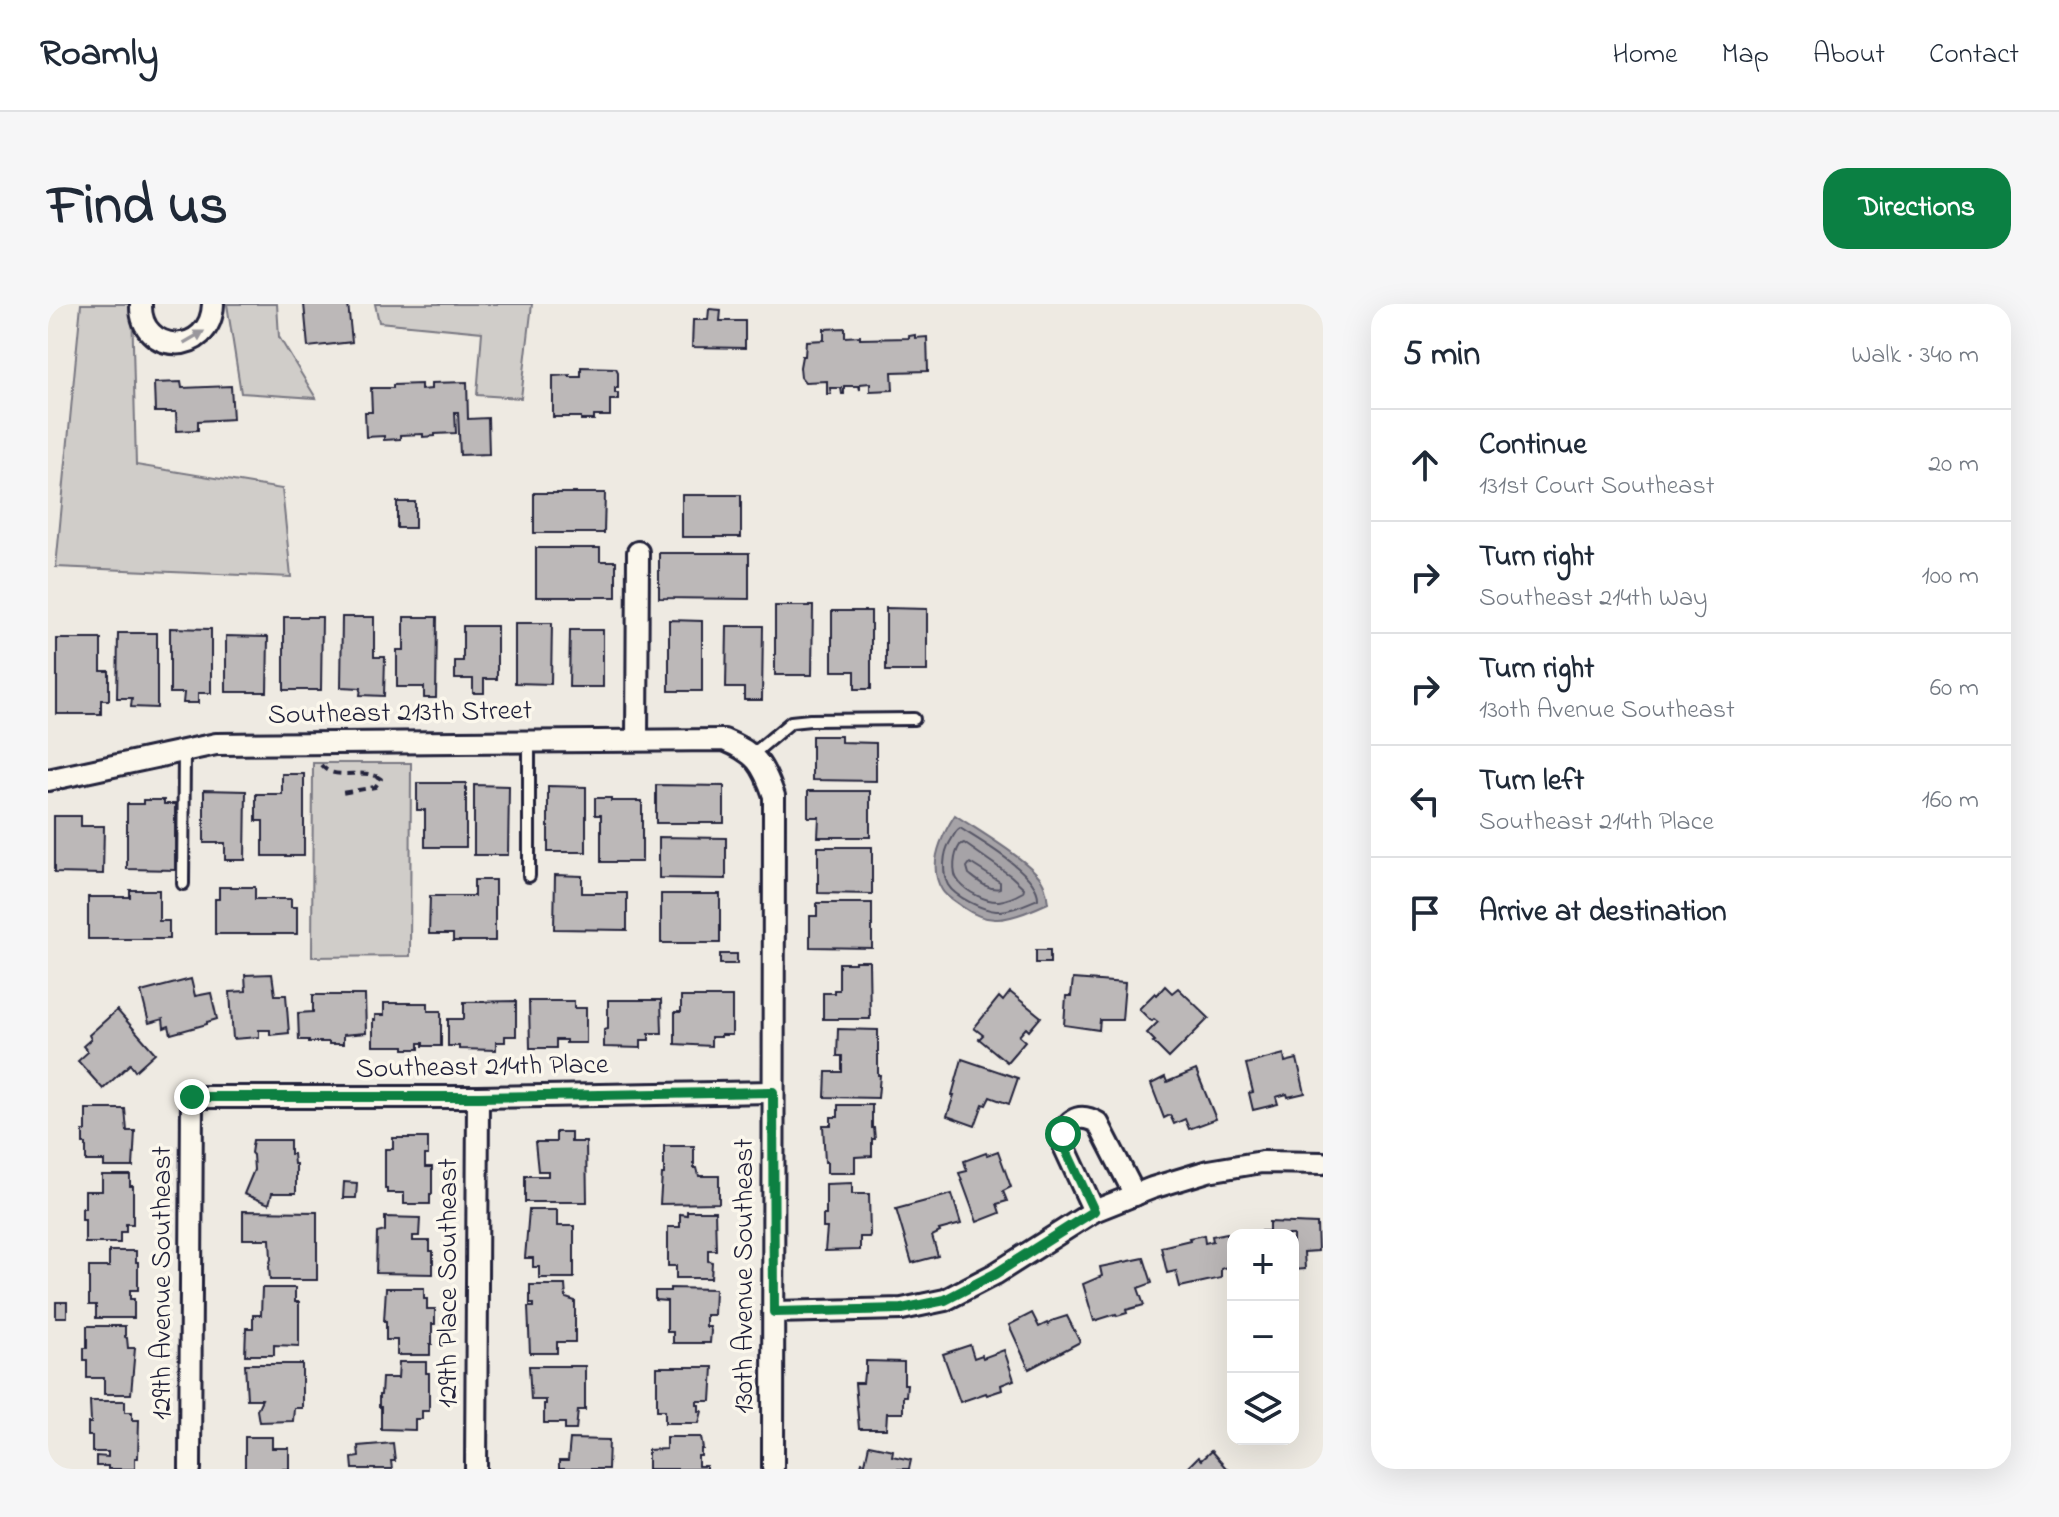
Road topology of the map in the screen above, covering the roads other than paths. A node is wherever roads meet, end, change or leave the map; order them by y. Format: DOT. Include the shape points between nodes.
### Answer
graph roads {
  1 [pos="141,304"];
  2 [pos="213,304"];
  3 [pos="638,552"];
  4 [pos="914,719"];
  5 [pos="637,740"];
  6 [pos="529,741"];
  7 [pos="184,751"];
  8 [pos="753,754"];
  9 [pos="48,780"];
  10 [pos="529,876"];
  11 [pos="183,884"];
  12 [pos="773,1092"];
  13 [pos="192,1097"];
  14 [pos="478,1097"];
  15 [pos="1323,1163"];
  16 [pos="1135,1195"];
  17 [pos="1094,1211"];
  18 [pos="774,1312"];
  19 [pos="774,1468"];
  20 [pos="190,1469"];
  21 [pos="476,1469"];
  1 -- 2 [label="street, one-way" via="145,327 155,337 183,344 207,329"];
  3 -- 5 [label="street"];
  4 -- 8 [label="lane" via="791,722"];
  5 -- 6 [label="street, Southeast 213th Street"];
  5 -- 8 [label="street, Southeast 213th Street" via="724,740"];
  6 -- 7 [label="street, Southeast 213th Street" via="216,744"];
  6 -- 10 [label="lane"];
  7 -- 9 [label="street, Southeast 213th Street"];
  7 -- 11 [label="lane"];
  8 -- 12 [label="street, 130th Avenue Southeast" via="774,796"];
  12 -- 14 [label="street, Southeast 214th Place"];
  12 -- 18 [label="street, 130th Avenue Southeast"];
  13 -- 14 [label="street, Southeast 214th Place"];
  13 -- 20 [label="street, 129th Avenue Southeast"];
  14 -- 21 [label="street, 129th Place Southeast"];
  15 -- 16 [label="street" via="1262,1162 1208,1171"];
  16 -- 17 [label="street"];
  16 -- 17 [label="street" via="1098,1123 1079,1118 1067,1125 1063,1144"];
  17 -- 18 [label="street" via="945,1300 902,1309"];
  18 -- 19 [label="street, 130th Avenue Southeast"];
}
